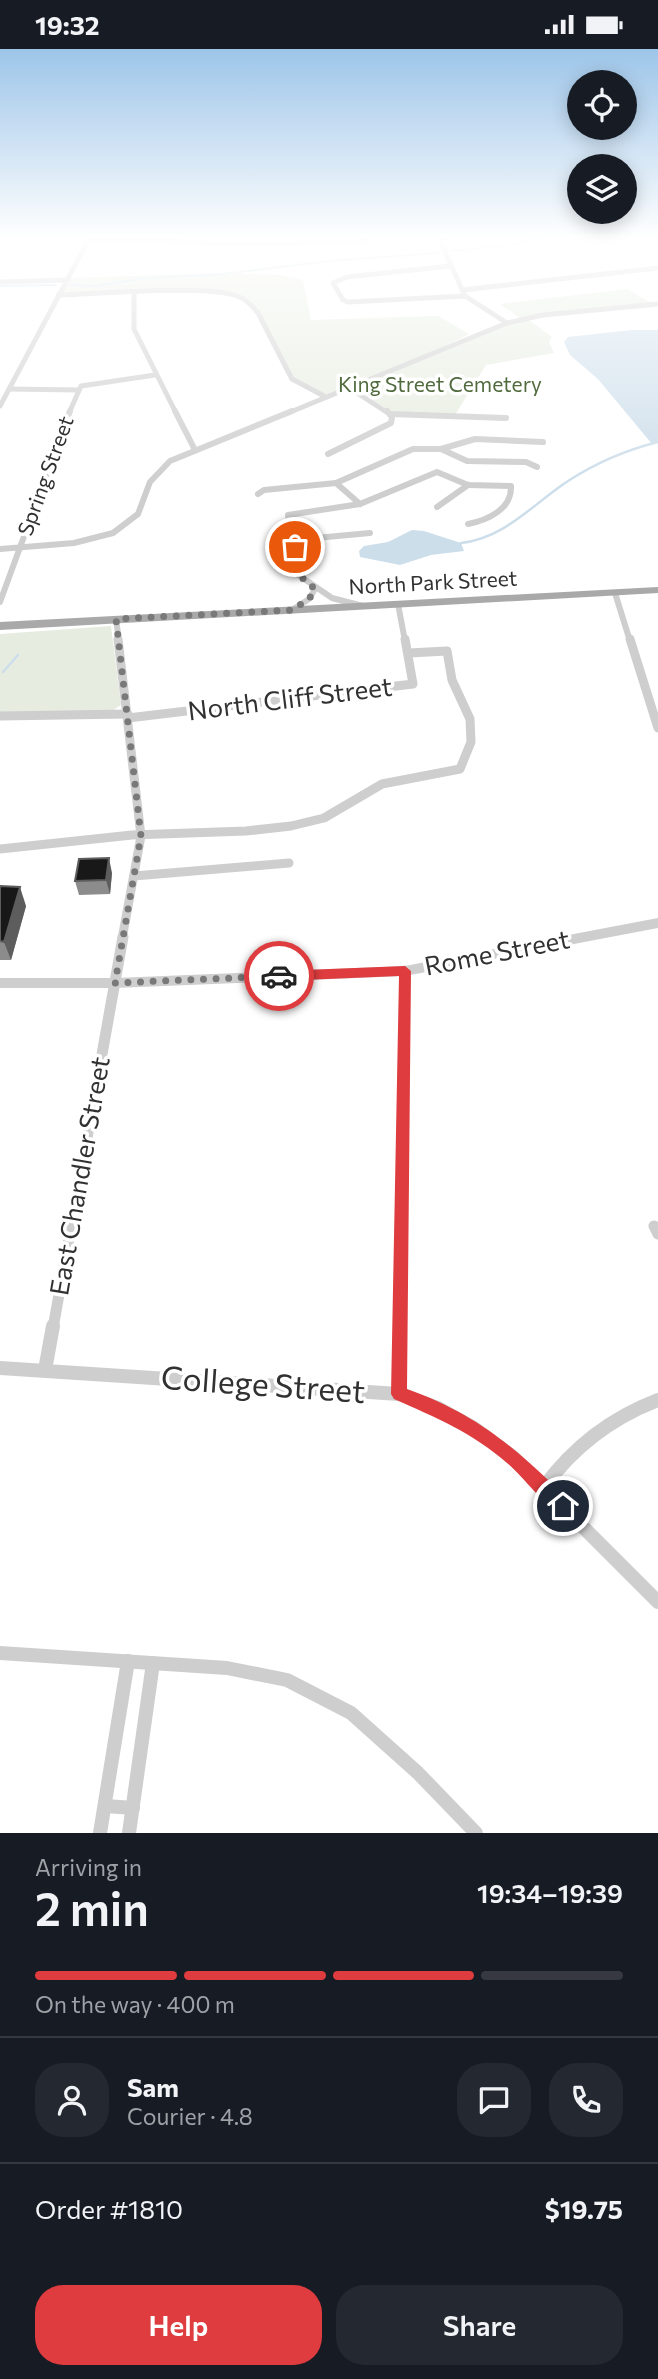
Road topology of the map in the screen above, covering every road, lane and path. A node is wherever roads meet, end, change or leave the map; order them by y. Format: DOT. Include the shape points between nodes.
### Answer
graph roads {
  1 [pos="45,319"];
  2 [pos="134,319"];
  3 [pos="261,319"];
  4 [pos="502,319"];
  5 [pos="524,319"];
  6 [pos="507,323"];
  7 [pos="155,375"];
  8 [pos="348,387"];
  9 [pos="9,389"];
  10 [pos="79,390"];
  11 [pos="324,396"];
  12 [pos="0,406"];
  13 [pos="390,414"];
  14 [pos="506,418"];
  15 [pos="542,442"];
  16 [pos="441,449"];
  17 [pos="195,450"];
  18 [pos="328,454"];
  19 [pos="537,467"];
  20 [pos="336,483"];
  21 [pos="468,485"];
  22 [pos="258,493"];
  23 [pos="360,504"];
  24 [pos="437,507"];
  25 [pos="468,524"];
  26 [pos="370,533"];
  27 [pos="293,540"];
  28 [pos="0,549"];
  29 [pos="19,549"];
  30 [pos="315,589"];
  31 [pos="658,590"];
  32 [pos="615,593"];
  33 [pos="0,602"];
  34 [pos="398,604"];
  35 [pos="363,606"];
  36 [pos="322,609"];
  37 [pos="292,610"];
  38 [pos="116,619"];
  39 [pos="0,626"];
  40 [pos="409,653"];
  41 [pos="658,685"];
  42 [pos="645,686"];
  43 [pos="0,716"];
  44 [pos="128,716"];
  45 [pos="658,728"];
  46 [pos="141,836"];
  47 [pos="0,849"];
  48 [pos="289,863"];
  49 [pos="134,876"];
  50 [pos="658,923"];
  51 [pos="405,971"];
  52 [pos="0,983"];
  53 [pos="115,983"];
  54 [pos="0,1368"];
  55 [pos="45,1370"];
  56 [pos="399,1394"];
  57 [pos="658,1400"];
  58 [pos="544,1487"];
  59 [pos="658,1602"];
  60 [pos="0,1653"];
  61 [pos="128,1661"];
  62 [pos="153,1663"];
  63 [pos="106,1806"];
  64 [pos="133,1808"];
  65 [pos="100,1833"];
  66 [pos="129,1833"];
  67 [pos="475,1833"];
  1 -- 9 [label="street"];
  2 -- 7 [label="street"];
  3 -- 11 [label="street" via="292,379"];
  4 -- 6 [label="street"];
  5 -- 6 [label="street"];
  6 -- 8 [label="street"];
  7 -- 10 [label="street" via="87,383"];
  7 -- 17 [label="street"];
  8 -- 11 [label="street"];
  8 -- 13 [label="street"];
  9 -- 10 [label="street"];
  9 -- 12 [label="street"];
  10 -- 29 [label="street, Spring Street"];
  11 -- 17 [label="street"];
  13 -- 14 [label="street"];
  13 -- 18 [label="street" via="391,424 384,429"];
  15 -- 16 [label="street" via="471,439"];
  16 -- 19 [label="street" via="467,461 526,462"];
  16 -- 20 [label="street" via="406,450"];
  17 -- 29 [label="street" via="156,472 146,484 139,513 113,533"];
  20 -- 22 [label="street"];
  20 -- 23 [label="street"];
  21 -- 23 [label="street" via="430,473"];
  21 -- 24 [label="street"];
  21 -- 25 [label="street" via="511,486 513,495 510,502"];
  23 -- 27 [label="street" via="288,515"];
  26 -- 27 [label="street"];
  27 -- 30 [label="street" via="298,574"];
  28 -- 29 [label="street"];
  29 -- 33 [label="street, Spring Street"];
  30 -- 35 [label="street"];
  30 -- 36 [label="street"];
  30 -- 37 [label="street"];
  31 -- 32 [label="main road, North Park Street"];
  32 -- 34 [label="main road, North Park Street"];
  32 -- 42 [label="street"];
  34 -- 35 [label="main road, North Park Street"];
  34 -- 40 [label="street, North Cliff Street"];
  35 -- 36 [label="main road, North Park Street"];
  36 -- 37 [label="main road, North Park Street"];
  37 -- 38 [label="main road, North Park Street"];
  38 -- 39 [label="main road, North Park Street"];
  38 -- 44 [label="street, East Chandler Street"];
  40 -- 44 [label="street, North Cliff Street" via="413,684"];
  40 -- 46 [label="street" via="447,651 452,680 470,719 471,742 460,769 445,776 384,783 340,813 313,821 226,833"];
  41 -- 42 [label="street"];
  42 -- 45 [label="street"];
  43 -- 44 [label="street, North Cliff Street"];
  44 -- 46 [label="street, East Chandler Street"];
  46 -- 47 [label="street"];
  46 -- 49 [label="street, East Chandler Street"];
  48 -- 49 [label="street"];
  49 -- 53 [label="street, East Chandler Street"];
  50 -- 51 [label="street, Rome Street"];
  51 -- 53 [label="street, Rome Street"];
  51 -- 56 [label="street"];
  52 -- 53 [label="street, Rome Street"];
  53 -- 55 [label="street, East Chandler Street"];
  54 -- 55 [label="street, College Street"];
  55 -- 56 [label="street, College Street"];
  56 -- 58 [label="street, College Street" via="474,1428"];
  57 -- 58 [label="street" via="628,1412 577,1448"];
  58 -- 59 [label="street, College Street"];
  60 -- 61 [label="street"];
  61 -- 62 [label="street"];
  61 -- 63 [label="street"];
  62 -- 64 [label="street"];
  62 -- 67 [label="street" via="227,1668 287,1680 351,1713"];
  63 -- 64 [label="street"];
  63 -- 65 [label="street"];
  64 -- 66 [label="street"];
}
